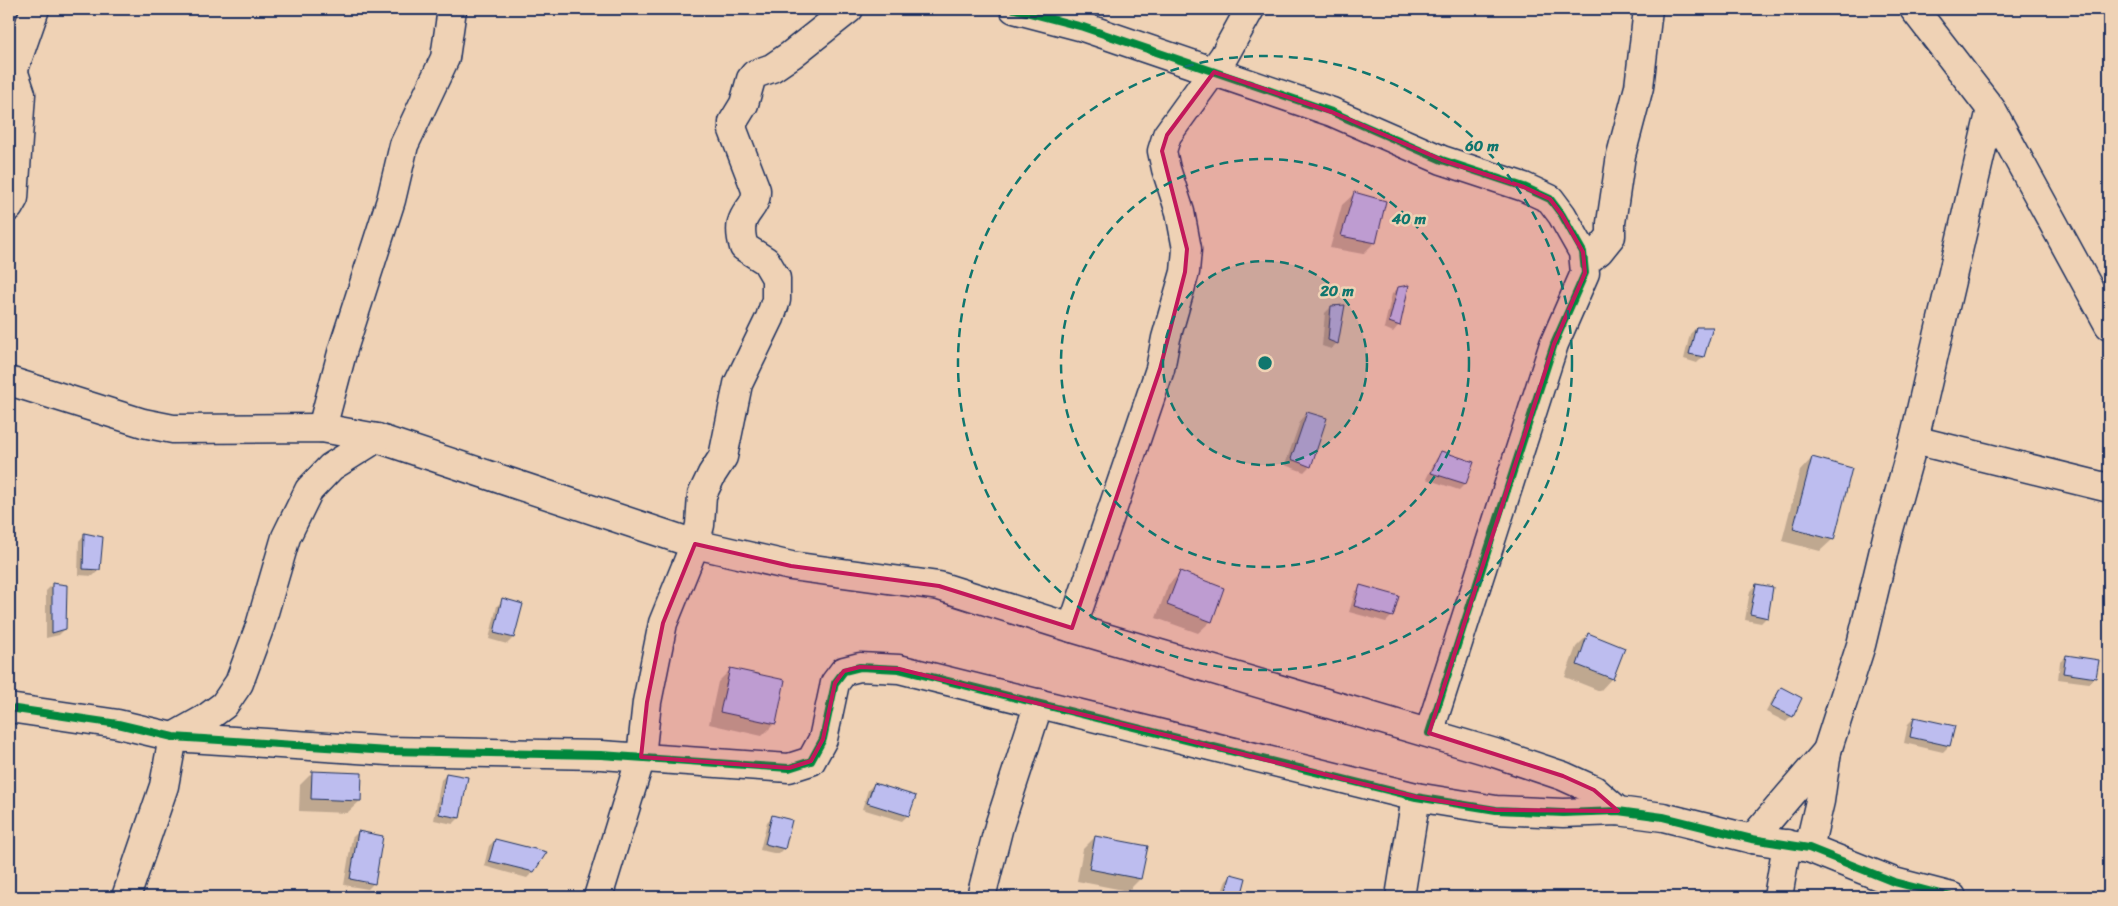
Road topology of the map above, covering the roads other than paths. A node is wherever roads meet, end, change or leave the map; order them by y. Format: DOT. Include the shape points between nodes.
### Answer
graph roads {
  1 [pos="35,9"];
  2 [pos="452,9"];
  3 [pos="849,9"];
  4 [pos="1014,9"];
  5 [pos="1250,9"];
  6 [pos="1648,9"];
  7 [pos="1914,9"];
  8 [pos="11,65"];
  9 [pos="1214,72"];
  10 [pos="1991,109"];
  11 [pos="9,207"];
  12 [pos="1585,262"];
  13 [pos="2109,325"];
  14 [pos="9,381"];
  15 [pos="322,428"];
  16 [pos="377,438"];
  17 [pos="1914,440"];
  18 [pos="2109,488"];
  19 [pos="695,544"];
  20 [pos="1072,628"];
  21 [pos="1039,703"];
  22 [pos="9,708"];
  23 [pos="1429,732"];
  24 [pos="173,738"];
  25 [pos="1827,751"];
  26 [pos="642,757"];
  27 [pos="1416,797"];
  28 [pos="1618,811"];
  29 [pos="1752,839"];
  30 [pos="1798,846"];
  31 [pos="1897,890"];
  32 [pos="126,897"];
  33 [pos="598,897"];
  34 [pos="981,897"];
  35 [pos="1400,897"];
  36 [pos="1778,897"];
  37 [pos="1952,897"];
  1 -- 8 [label="street"];
  2 -- 15 [label="street" via="445,58 404,145 391,200 343,348"];
  3 -- 19 [label="street" via="791,55 772,68 755,74 733,122 735,137 756,190 756,198 740,225 741,237 744,247 766,261 776,278 776,300 738,384 723,457 702,495"];
  4 -- 9 [label="street" via="1083,27"];
  5 -- 9 [label="street"];
  6 -- 12 [label="street" via="1639,87 1621,155 1611,236"];
  7 -- 10 [label="street"];
  8 -- 11 [label="street" via="21,94 14,198"];
  9 -- 12 [label="street" via="1332,112 1442,160 1550,199 1583,252"];
  9 -- 20 [label="street" via="1167,136 1162,151 1184,230 1187,249 1185,272 1160,369"];
  10 -- 13 [label="street"];
  10 -- 17 [label="street"];
  12 -- 23 [label="street" via="1586,273 1554,344"];
  14 -- 15 [label="street" via="143,423 173,429"];
  15 -- 16 [label="street"];
  16 -- 19 [label="street"];
  16 -- 24 [label="street" via="331,467 309,490 286,537 260,626 238,683 224,705"];
  17 -- 18 [label="street"];
  17 -- 25 [label="street" via="1861,645"];
  19 -- 20 [label="street" via="791,566 940,586"];
  19 -- 26 [label="street" via="663,623 647,702"];
  20 -- 23 [label="street"];
  21 -- 26 [label="street" via="898,669 860,667 844,671 835,683 823,739 811,761 789,768"];
  21 -- 27 [label="street"];
  21 -- 34 [label="street" via="999,826"];
  22 -- 24 [label="street" via="118,724"];
  23 -- 28 [label="street" via="1563,776 1594,790"];
  24 -- 26 [label="street" via="388,751"];
  24 -- 32 [label="street" via="164,786"];
  25 -- 29 [label="street"];
  25 -- 30 [label="street" via="1820,801"];
  26 -- 33 [label="street"];
  27 -- 28 [label="street" via="1496,810"];
  27 -- 35 [label="street"];
  28 -- 29 [label="street" via="1664,817"];
  29 -- 30 [label="street"];
  30 -- 31 [label="street"];
  30 -- 36 [label="street"];
  31 -- 37 [label="street"];
}
